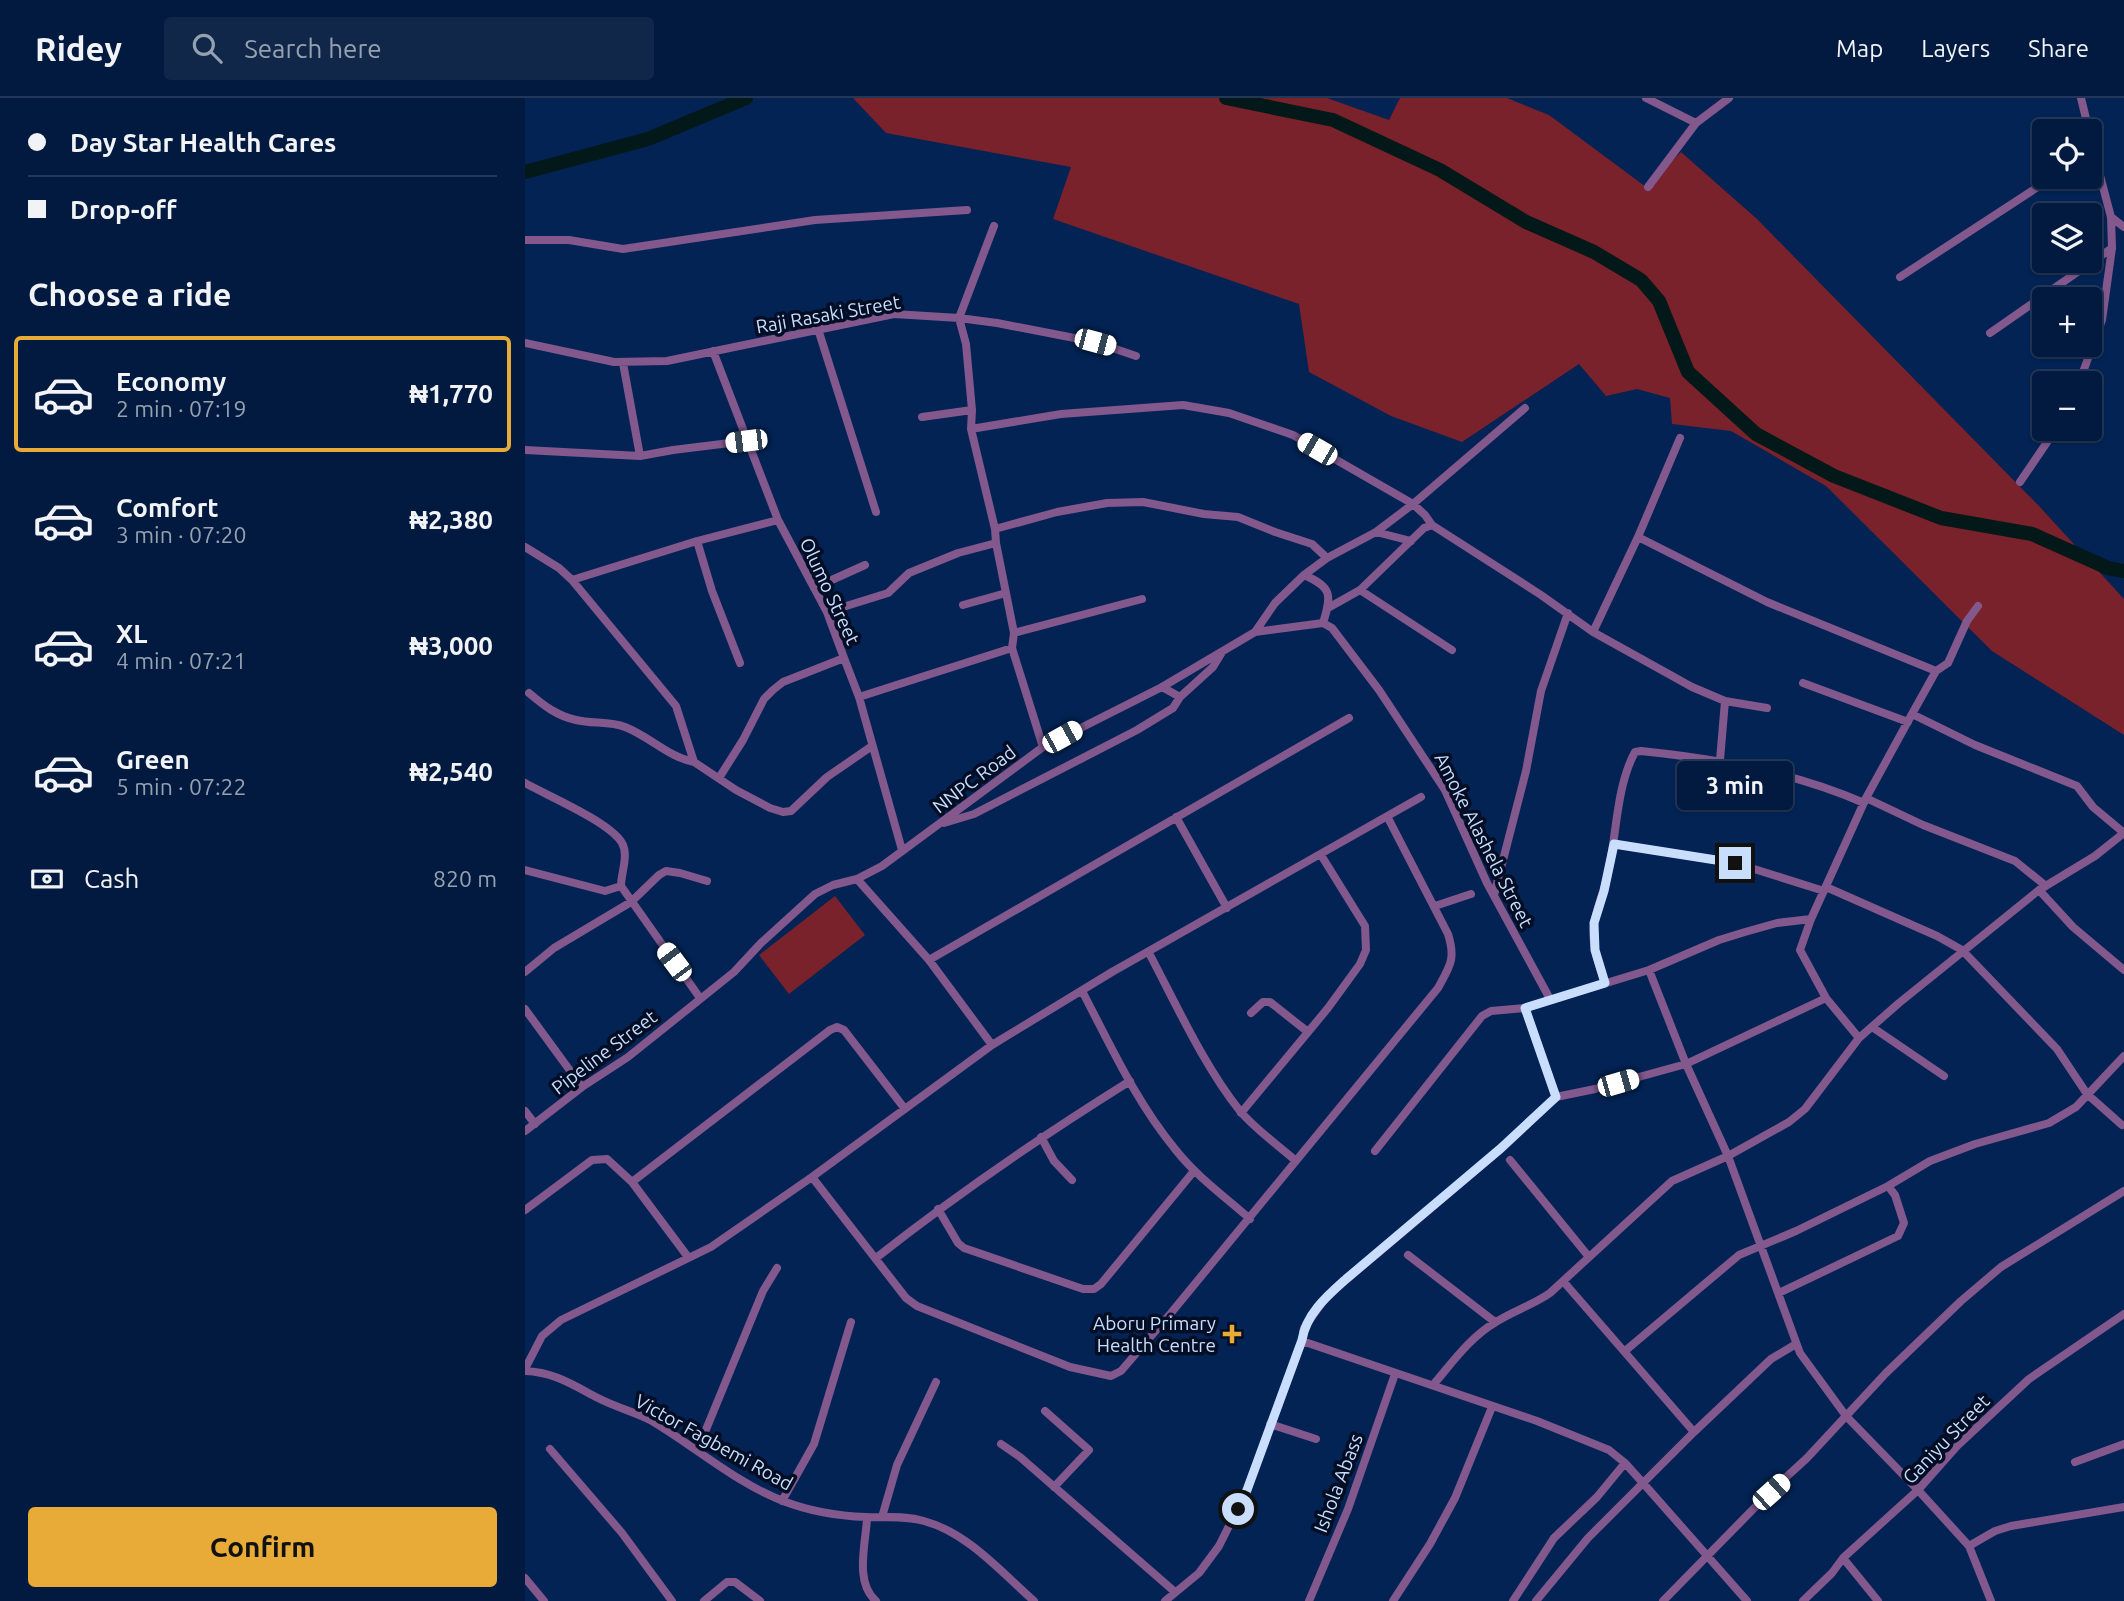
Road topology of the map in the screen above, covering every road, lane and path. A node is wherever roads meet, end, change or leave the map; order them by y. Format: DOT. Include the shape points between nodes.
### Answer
graph roads {
  1 [pos="1646,98"];
  2 [pos="1729,98"];
  3 [pos="2081,98"];
  4 [pos="2086,119"];
  5 [pos="1696,123"];
  6 [pos="1648,187"];
  7 [pos="2102,188"];
  8 [pos="2035,189"];
  9 [pos="967,210"];
  10 [pos="2111,217"];
  11 [pos="994,226"];
  12 [pos="2124,227"];
  13 [pos="525,240"];
  14 [pos="2112,248"];
  15 [pos="1900,277"];
  16 [pos="959,318"];
  17 [pos="818,329"];
  18 [pos="1990,333"];
  19 [pos="525,343"];
  20 [pos="713,351"];
  21 [pos="1136,356"];
  22 [pos="623,363"];
  23 [pos="2083,371"];
  24 [pos="1525,408"];
  25 [pos="972,410"];
  26 [pos="922,417"];
  27 [pos="971,429"];
  28 [pos="1680,438"];
  29 [pos="746,441"];
  30 [pos="2048,441"];
  31 [pos="525,450"];
  32 [pos="640,456"];
  33 [pos="2020,482"];
  34 [pos="1413,504"];
  35 [pos="876,512"];
  36 [pos="778,520"];
  37 [pos="1432,526"];
  38 [pos="995,529"];
  39 [pos="1376,532"];
  40 [pos="1638,537"];
  41 [pos="697,541"];
  42 [pos="1411,541"];
  43 [pos="996,543"];
  44 [pos="525,547"];
  45 [pos="1327,558"];
  46 [pos="865,565"];
  47 [pos="1304,575"];
  48 [pos="572,580"];
  49 [pos="814,588"];
  50 [pos="1360,590"];
  51 [pos="1006,593"];
  52 [pos="1142,599"];
  53 [pos="963,605"];
  54 [pos="1978,606"];
  55 [pos="1328,608"];
  56 [pos="827,612"];
  57 [pos="1568,613"];
  58 [pos="1323,622"];
  59 [pos="1255,632"];
  60 [pos="1593,632"];
  61 [pos="1014,633"];
  62 [pos="1012,648"];
  63 [pos="1452,650"];
  64 [pos="1223,651"];
  65 [pos="844,658"];
  66 [pos="740,663"];
  67 [pos="1936,671"];
  68 [pos="1803,683"];
  69 [pos="1162,687"];
  70 [pos="529,693"];
  71 [pos="859,697"];
  72 [pos="1180,697"];
  73 [pos="1725,701"];
  74 [pos="1767,708"];
  75 [pos="1349,718"];
  76 [pos="1910,718"];
  77 [pos="872,746"];
  78 [pos="1044,747"];
  79 [pos="1720,760"];
  80 [pos="694,762"];
  81 [pos="719,778"];
  82 [pos="525,783"];
  83 [pos="1421,797"];
  84 [pos="1865,800"];
  85 [pos="1176,817"];
  86 [pos="1388,818"];
  87 [pos="937,825"];
  88 [pos="2124,833"];
  89 [pos="1614,844"];
  90 [pos="902,849"];
  91 [pos="1321,855"];
  92 [pos="525,870"];
  93 [pos="857,878"];
  94 [pos="707,881"];
  95 [pos="621,886"];
  96 [pos="2042,888"];
  97 [pos="1825,889"];
  98 [pos="1471,894"];
  99 [pos="1494,895"];
  100 [pos="631,902"];
  101 [pos="1435,906"];
  102 [pos="1227,908"];
  103 [pos="1811,919"];
  104 [pos="1962,950"];
  105 [pos="1149,953"];
  106 [pos="929,960"];
  107 [pos="1649,970"];
  108 [pos="2124,970"];
  109 [pos="525,972"];
  110 [pos="1605,983"];
  111 [pos="1082,992"];
  112 [pos="700,998"];
  113 [pos="1826,998"];
  114 [pos="1550,999"];
  115 [pos="1525,1008"];
  116 [pos="525,1009"];
  117 [pos="1251,1013"];
  118 [pos="1872,1027"];
  119 [pos="1308,1031"];
  120 [pos="1859,1038"];
  121 [pos="992,1045"];
  122 [pos="2124,1056"];
  123 [pos="1686,1064"];
  124 [pos="1944,1076"];
  125 [pos="1130,1081"];
  126 [pos="582,1087"];
  127 [pos="2087,1094"];
  128 [pos="1556,1097"];
  129 [pos="905,1109"];
  130 [pos="525,1111"];
  131 [pos="1241,1113"];
  132 [pos="535,1124"];
  133 [pos="2122,1125"];
  134 [pos="525,1131"];
  135 [pos="1041,1136"];
  136 [pos="1375,1151"];
  137 [pos="1728,1156"];
  138 [pos="1510,1160"];
  139 [pos="1296,1161"];
  140 [pos="1195,1171"];
  141 [pos="812,1177"];
  142 [pos="1072,1180"];
  143 [pos="632,1182"];
  144 [pos="1888,1185"];
  145 [pos="2124,1191"];
  146 [pos="938,1209"];
  147 [pos="525,1210"];
  148 [pos="1250,1219"];
  149 [pos="1761,1247"];
  150 [pos="1408,1255"];
  151 [pos="688,1257"];
  152 [pos="876,1258"];
  153 [pos="1589,1258"];
  154 [pos="777,1268"];
  155 [pos="1563,1281"];
  156 [pos="1779,1293"];
  157 [pos="2124,1314"];
  158 [pos="851,1322"];
  159 [pos="1495,1322"];
  160 [pos="1302,1340"];
  161 [pos="1796,1344"];
  162 [pos="1625,1351"];
  163 [pos="525,1370"];
  164 [pos="1395,1374"];
  165 [pos="936,1382"];
  166 [pos="1433,1385"];
  167 [pos="1492,1407"];
  168 [pos="1045,1411"];
  169 [pos="1846,1416"];
  170 [pos="1270,1424"];
  171 [pos="1693,1432"];
  172 [pos="1316,1440"];
  173 [pos="1001,1444"];
  174 [pos="2124,1444"];
  175 [pos="550,1449"];
  176 [pos="698,1450"];
  177 [pos="2075,1462"];
  178 [pos="1625,1463"];
  179 [pos="1643,1483"];
  180 [pos="1054,1487"];
  181 [pos="1918,1490"];
  182 [pos="782,1501"];
  183 [pos="2124,1507"];
  184 [pos="883,1517"];
  185 [pos="867,1518"];
  186 [pos="1969,1546"];
  187 [pos="1709,1556"];
  188 [pos="1843,1558"];
  189 [pos="525,1578"];
  190 [pos="1175,1592"];
  191 [pos="544,1601"];
  192 [pos="672,1601"];
  193 [pos="704,1601"];
  194 [pos="760,1601"];
  195 [pos="876,1601"];
  196 [pos="1034,1601"];
  197 [pos="1165,1601"];
  198 [pos="1309,1601"];
  199 [pos="1393,1601"];
  200 [pos="1513,1601"];
  201 [pos="1536,1601"];
  202 [pos="1663,1601"];
  203 [pos="1747,1601"];
  204 [pos="1803,1601"];
  205 [pos="1878,1601"];
  206 [pos="1991,1601"];
  1 -- 5 [label="street"];
  2 -- 5 [label="street"];
  3 -- 4 [label="street"];
  5 -- 6 [label="street"];
  7 -- 10 [label="street"];
  8 -- 15 [label="street"];
  9 -- 13 [label="street" via="815,220 623,248 569,240"];
  10 -- 12 [label="street"];
  10 -- 14 [label="street"];
  11 -- 16 [label="street"];
  14 -- 18 [label="street"];
  14 -- 23 [label="street" via="2102,320"];
  16 -- 17 [label="street, Raji Rasaki Street" via="894,314"];
  16 -- 21 [label="street, Raji Rasaki Street" via="1064,335"];
  16 -- 25 [label="street"];
  17 -- 20 [label="street, Raji Rasaki Street"];
  17 -- 35 [label="street"];
  19 -- 22 [label="street, Raji Rasaki Street"];
  20 -- 22 [label="street, Raji Rasaki Street" via="667,361"];
  20 -- 29 [label="street, Olumo Street"];
  22 -- 32 [label="street"];
  24 -- 34 [label="street, NNPC Road"];
  25 -- 26 [label="street"];
  25 -- 27 [label="street"];
  27 -- 34 [label="street" via="1150,406 1207,408 1293,435"];
  27 -- 38 [label="street"];
  28 -- 40 [label="street"];
  29 -- 32 [label="street"];
  29 -- 36 [label="street, Olumo Street"];
  30 -- 33 [label="street"];
  31 -- 32 [label="street"];
  34 -- 37 [label="street"];
  34 -- 39 [label="street, NNPC Road"];
  36 -- 41 [label="street"];
  36 -- 49 [label="street, Olumo Street"];
  37 -- 42 [label="street"];
  37 -- 57 [label="street"];
  38 -- 43 [label="street"];
  38 -- 45 [label="street" via="1057,512 1143,502 1238,517 1312,544"];
  39 -- 42 [label="street"];
  39 -- 45 [label="street, NNPC Road"];
  40 -- 60 [label="street"];
  40 -- 67 [label="street" via="1767,602"];
  41 -- 48 [label="street"];
  41 -- 66 [label="street"];
  42 -- 50 [label="street"];
  43 -- 51 [label="street"];
  43 -- 56 [label="street" via="909,573 888,593"];
  44 -- 48 [label="street"];
  45 -- 47 [label="street, NNPC Road"];
  46 -- 49 [label="street"];
  47 -- 55 [label="street" via="1320,582 1330,601"];
  47 -- 59 [label="street, NNPC Road" via="1275,603"];
  48 -- 80 [label="street" via="676,706"];
  49 -- 56 [label="street, Olumo Street"];
  50 -- 55 [label="street"];
  50 -- 63 [label="street"];
  51 -- 53 [label="street"];
  51 -- 61 [label="street"];
  52 -- 61 [label="street"];
  54 -- 67 [label="street" via="1948,663"];
  55 -- 58 [label="street"];
  56 -- 65 [label="street, Olumo Street"];
  57 -- 60 [label="street"];
  57 -- 99 [label="street" via="1541,691"];
  58 -- 59 [label="street"];
  58 -- 99 [label="street, Amoke Alashela Street" via="1379,690 1437,778"];
  59 -- 64 [label="street, NNPC Road"];
  60 -- 73 [label="street"];
  61 -- 62 [label="street"];
  62 -- 71 [label="street"];
  62 -- 78 [label="street"];
  64 -- 69 [label="street, NNPC Road"];
  64 -- 72 [label="street" via="1199,682"];
  65 -- 71 [label="street, Olumo Street"];
  65 -- 81 [label="street" via="773,690"];
  67 -- 76 [label="street"];
  68 -- 76 [label="street"];
  69 -- 72 [label="street"];
  69 -- 78 [label="street, NNPC Road"];
  70 -- 80 [label="street" via="563,716 624,727"];
  71 -- 77 [label="street, Olumo Street"];
  72 -- 87 [label="street" via="1173,708 1137,730 974,814"];
  73 -- 74 [label="street"];
  73 -- 79 [label="street"];
  75 -- 85 [label="street"];
  76 -- 84 [label="street"];
  76 -- 88 [label="street" via="2077,786 2093,807"];
  77 -- 81 [label="street" via="827,777 790,811 770,808"];
  77 -- 90 [label="street, Olumo Street"];
  78 -- 87 [label="street, NNPC Road"];
  79 -- 84 [label="street"];
  79 -- 89 [label="street" via="1635,752 1621,796"];
  80 -- 81 [label="street"];
  82 -- 95 [label="street" via="604,825 622,844"];
  83 -- 86 [label="street"];
  84 -- 96 [label="street" via="2015,861"];
  84 -- 97 [label="street"];
  85 -- 102 [label="street"];
  85 -- 106 [label="street"];
  86 -- 91 [label="street"];
  86 -- 101 [label="street"];
  87 -- 90 [label="street, NNPC Road"];
  88 -- 96 [label="street"];
  89 -- 97 [label="street" via="1735,863"];
  89 -- 110 [label="street" via="1594,923 1595,950"];
  90 -- 93 [label="street, NNPC Road"];
  91 -- 102 [label="street"];
  91 -- 119 [label="street" via="1365,926 1367,938 1360,964"];
  92 -- 95 [label="street" via="605,891"];
  93 -- 106 [label="street"];
  93 -- 112 [label="street, NNPC Road" via="815,894 734,972"];
  94 -- 100 [label="street" via="666,871"];
  95 -- 100 [label="street"];
  96 -- 104 [label="street"];
  96 -- 108 [label="street" via="2073,927"];
  97 -- 103 [label="street"];
  97 -- 104 [label="street"];
  98 -- 101 [label="street"];
  99 -- 114 [label="street, Amoke Alashela Street"];
  100 -- 109 [label="street" via="554,948"];
  100 -- 112 [label="street"];
  101 -- 139 [label="street" via="1454,953 1449,968 1438,988"];
  102 -- 105 [label="street"];
  103 -- 107 [label="street" via="1777,923 1719,940"];
  103 -- 113 [label="street" via="1800,950"];
  104 -- 118 [label="street"];
  104 -- 127 [label="street" via="2057,1048"];
  105 -- 111 [label="street"];
  105 -- 131 [label="street"];
  106 -- 121 [label="street"];
  107 -- 110 [label="street"];
  107 -- 123 [label="street"];
  110 -- 114 [label="street"];
  111 -- 121 [label="street"];
  111 -- 125 [label="street"];
  112 -- 126 [label="street, Pipeline Street" via="628,1057"];
  113 -- 120 [label="street"];
  113 -- 123 [label="street"];
  114 -- 115 [label="street"];
  115 -- 128 [label="street"];
  115 -- 136 [label="street" via="1482,1016"];
  116 -- 126 [label="street"];
  117 -- 119 [label="street" via="1263,1002 1270,1002"];
  118 -- 120 [label="street"];
  118 -- 124 [label="street"];
  119 -- 131 [label="street"];
  120 -- 137 [label="street" via="1805,1109"];
  121 -- 129 [label="street"];
  122 -- 127 [label="street"];
  123 -- 128 [label="street"];
  123 -- 137 [label="street"];
  125 -- 135 [label="street"];
  125 -- 140 [label="street" via="1174,1148"];
  126 -- 132 [label="street, Pipeline Street"];
  127 -- 133 [label="street"];
  127 -- 144 [label="street" via="2049,1123 1930,1160"];
  128 -- 160 [label="street" via="1327,1296 1304,1328"];
  129 -- 141 [label="street"];
  129 -- 143 [label="street" via="837,1027"];
  130 -- 132 [label="street"];
  131 -- 139 [label="street"];
  132 -- 134 [label="street, Pipeline Street"];
  135 -- 142 [label="street" via="1054,1161"];
  135 -- 146 [label="street"];
  137 -- 149 [label="street"];
  137 -- 153 [label="street" via="1672,1181"];
  138 -- 153 [label="street"];
  139 -- 148 [label="street"];
  140 -- 146 [label="street" via="1094,1289 964,1248"];
  140 -- 148 [label="street"];
  141 -- 151 [label="street" via="711,1247"];
  141 -- 152 [label="street"];
  143 -- 147 [label="street" via="607,1159 592,1160"];
  143 -- 151 [label="street"];
  144 -- 149 [label="street"];
  144 -- 156 [label="street" via="1904,1223 1898,1236"];
  145 -- 169 [label="street" via="2001,1267"];
  146 -- 152 [label="street"];
  148 -- 152 [label="street" via="1121,1371 1111,1376 1070,1367 917,1306"];
  149 -- 156 [label="street"];
  149 -- 162 [label="street" via="1721,1268"];
  150 -- 159 [label="street"];
  151 -- 163 [label="street" via="561,1320 542,1336"];
  153 -- 155 [label="street"];
  154 -- 176 [label="street" via="763,1291"];
  155 -- 159 [label="street" via="1541,1300"];
  155 -- 162 [label="street"];
  156 -- 161 [label="street"];
  157 -- 181 [label="street, Ganiyu Street" via="2029,1379 1957,1446"];
  158 -- 182 [label="street" via="814,1444"];
  159 -- 166 [label="street" via="1467,1345"];
  160 -- 164 [label="street"];
  160 -- 170 [label="street"];
  161 -- 169 [label="street"];
  161 -- 171 [label="street" via="1763,1366"];
  162 -- 171 [label="street"];
  163 -- 176 [label="street, Victor Fagbemi Road" via="544,1371 577,1385 648,1419"];
  164 -- 166 [label="street"];
  164 -- 198 [label="street, Ishola Abass" via="1348,1509"];
  165 -- 184 [label="street" via="897,1465"];
  166 -- 167 [label="street"];
  167 -- 178 [label="street" via="1599,1445"];
  167 -- 199 [label="street" via="1455,1498"];
  168 -- 180 [label="street" via="1089,1450"];
  169 -- 181 [label="street"];
  169 -- 187 [label="street"];
  170 -- 172 [label="street"];
  170 -- 190 [label="street" via="1247,1490 1219,1546 1204,1567"];
  171 -- 179 [label="street"];
  173 -- 180 [label="street"];
  174 -- 177 [label="street"];
  175 -- 192 [label="street" via="622,1533"];
  176 -- 182 [label="street, Victor Fagbemi Road"];
  178 -- 179 [label="street"];
  178 -- 200 [label="street" via="1554,1538"];
  179 -- 187 [label="street"];
  179 -- 201 [label="street" via="1588,1538"];
  180 -- 190 [label="street"];
  181 -- 186 [label="street"];
  181 -- 188 [label="street, Ganiyu Street"];
  182 -- 185 [label="street, Victor Fagbemi Road" via="822,1513"];
  183 -- 186 [label="street" via="1995,1531"];
  184 -- 185 [label="street, Victor Fagbemi Road"];
  184 -- 196 [label="street, Victor Fagbemi Road" via="926,1521 964,1540"];
  185 -- 195 [label="street" via="863,1577 868,1594"];
  186 -- 206 [label="street"];
  187 -- 202 [label="street"];
  187 -- 203 [label="street"];
  188 -- 204 [label="street, Ganiyu Street"];
  188 -- 205 [label="street"];
  189 -- 191 [label="street"];
  190 -- 197 [label="street"];
  193 -- 194 [label="street" via="727,1582"];
}
